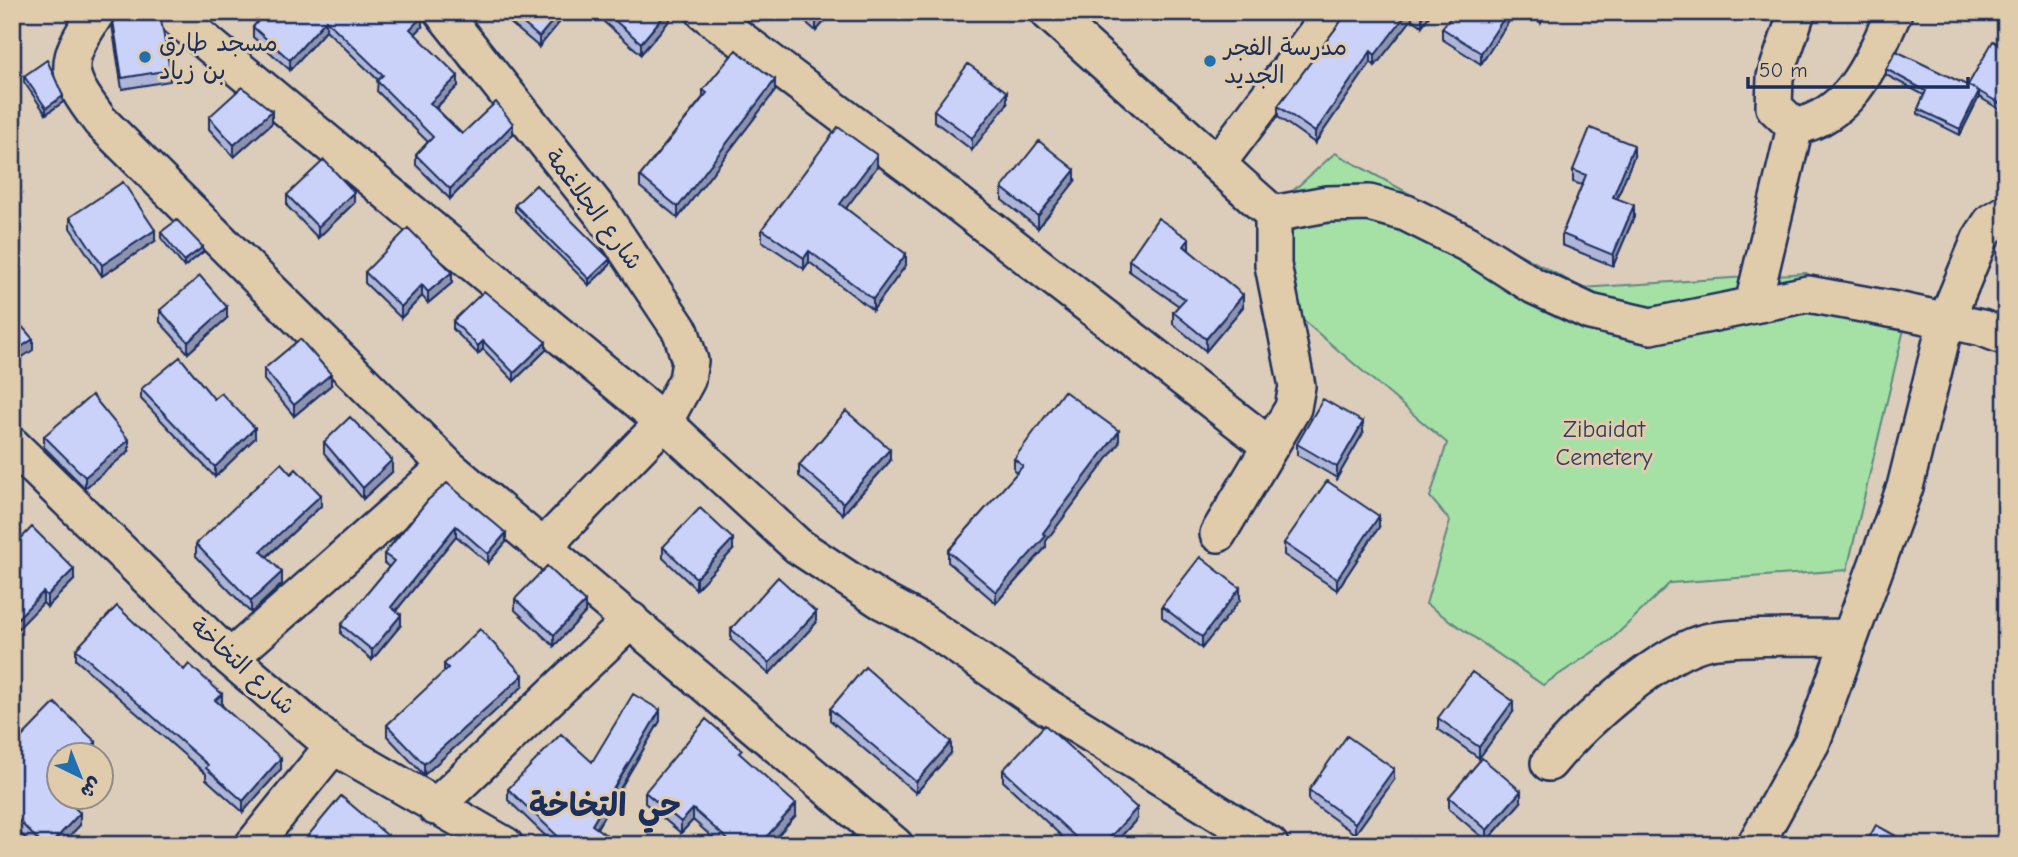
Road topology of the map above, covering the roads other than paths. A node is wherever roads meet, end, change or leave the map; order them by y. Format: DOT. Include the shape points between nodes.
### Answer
graph roads {
  1 [pos="97,12"];
  2 [pos="170,12"];
  3 [pos="442,12"];
  4 [pos="704,12"];
  5 [pos="1048,12"];
  6 [pos="1332,12"];
  7 [pos="1797,12"];
  8 [pos="1894,12"];
  9 [pos="1795,127"];
  10 [pos="1218,163"];
  11 [pos="1273,214"];
  12 [pos="2006,214"];
  13 [pos="1753,304"];
  14 [pos="1946,321"];
  15 [pos="2006,337"];
  16 [pos="664,422"];
  17 [pos="12,445"];
  18 [pos="1269,445"];
  19 [pos="447,466"];
  20 [pos="1217,534"];
  21 [pos="542,548"];
  22 [pos="631,620"];
  23 [pos="1850,637"];
  24 [pos="230,658"];
  25 [pos="333,746"];
  26 [pos="1549,763"];
  27 [pos="435,807"];
  28 [pos="253,845"];
  29 [pos="505,845"];
  30 [pos="895,845"];
  31 [pos="1270,845"];
  32 [pos="1755,845"];
  1 -- 19 [label="street" via="80,38 69,68 78,91 100,121"];
  2 -- 16 [label="street"];
  3 -- 16 [label="street, شارع الجلاغمة" via="603,215 681,332 689,370"];
  4 -- 18 [label="street"];
  5 -- 10 [label="street"];
  6 -- 10 [label="street"];
  7 -- 9 [label="street" via="1775,77 1774,107"];
  8 -- 9 [label="street" via="1870,66 1839,107 1817,122"];
  9 -- 13 [label="street"];
  10 -- 11 [label="street"];
  11 -- 13 [label="street" via="1327,204 1369,203 1406,213 1468,244 1534,286 1590,312 1651,326"];
  11 -- 18 [label="street" via="1273,265 1297,386 1293,408"];
  12 -- 14 [label="street" via="1991,222 1980,239"];
  13 -- 14 [label="street" via="1808,295"];
  14 -- 15 [label="street"];
  14 -- 23 [label="street" via="1905,487"];
  16 -- 21 [label="street, شارع الجلاغمة"];
  16 -- 31 [label="street" via="799,546 922,622 1041,704"];
  17 -- 24 [label="street, شارع التخاخة"];
  18 -- 20 [label="street"];
  19 -- 21 [label="street"];
  19 -- 24 [label="street"];
  21 -- 22 [label="street"];
  22 -- 27 [label="street"];
  22 -- 30 [label="street"];
  23 -- 26 [label="street" via="1710,641 1680,650 1582,727"];
  23 -- 32 [label="street" via="1812,742"];
  24 -- 25 [label="street, شارع التخاخة"];
  25 -- 27 [label="street, شارع التخاخة"];
  25 -- 28 [label="street"];
  27 -- 29 [label="street, شارع التخاخة"];
}
